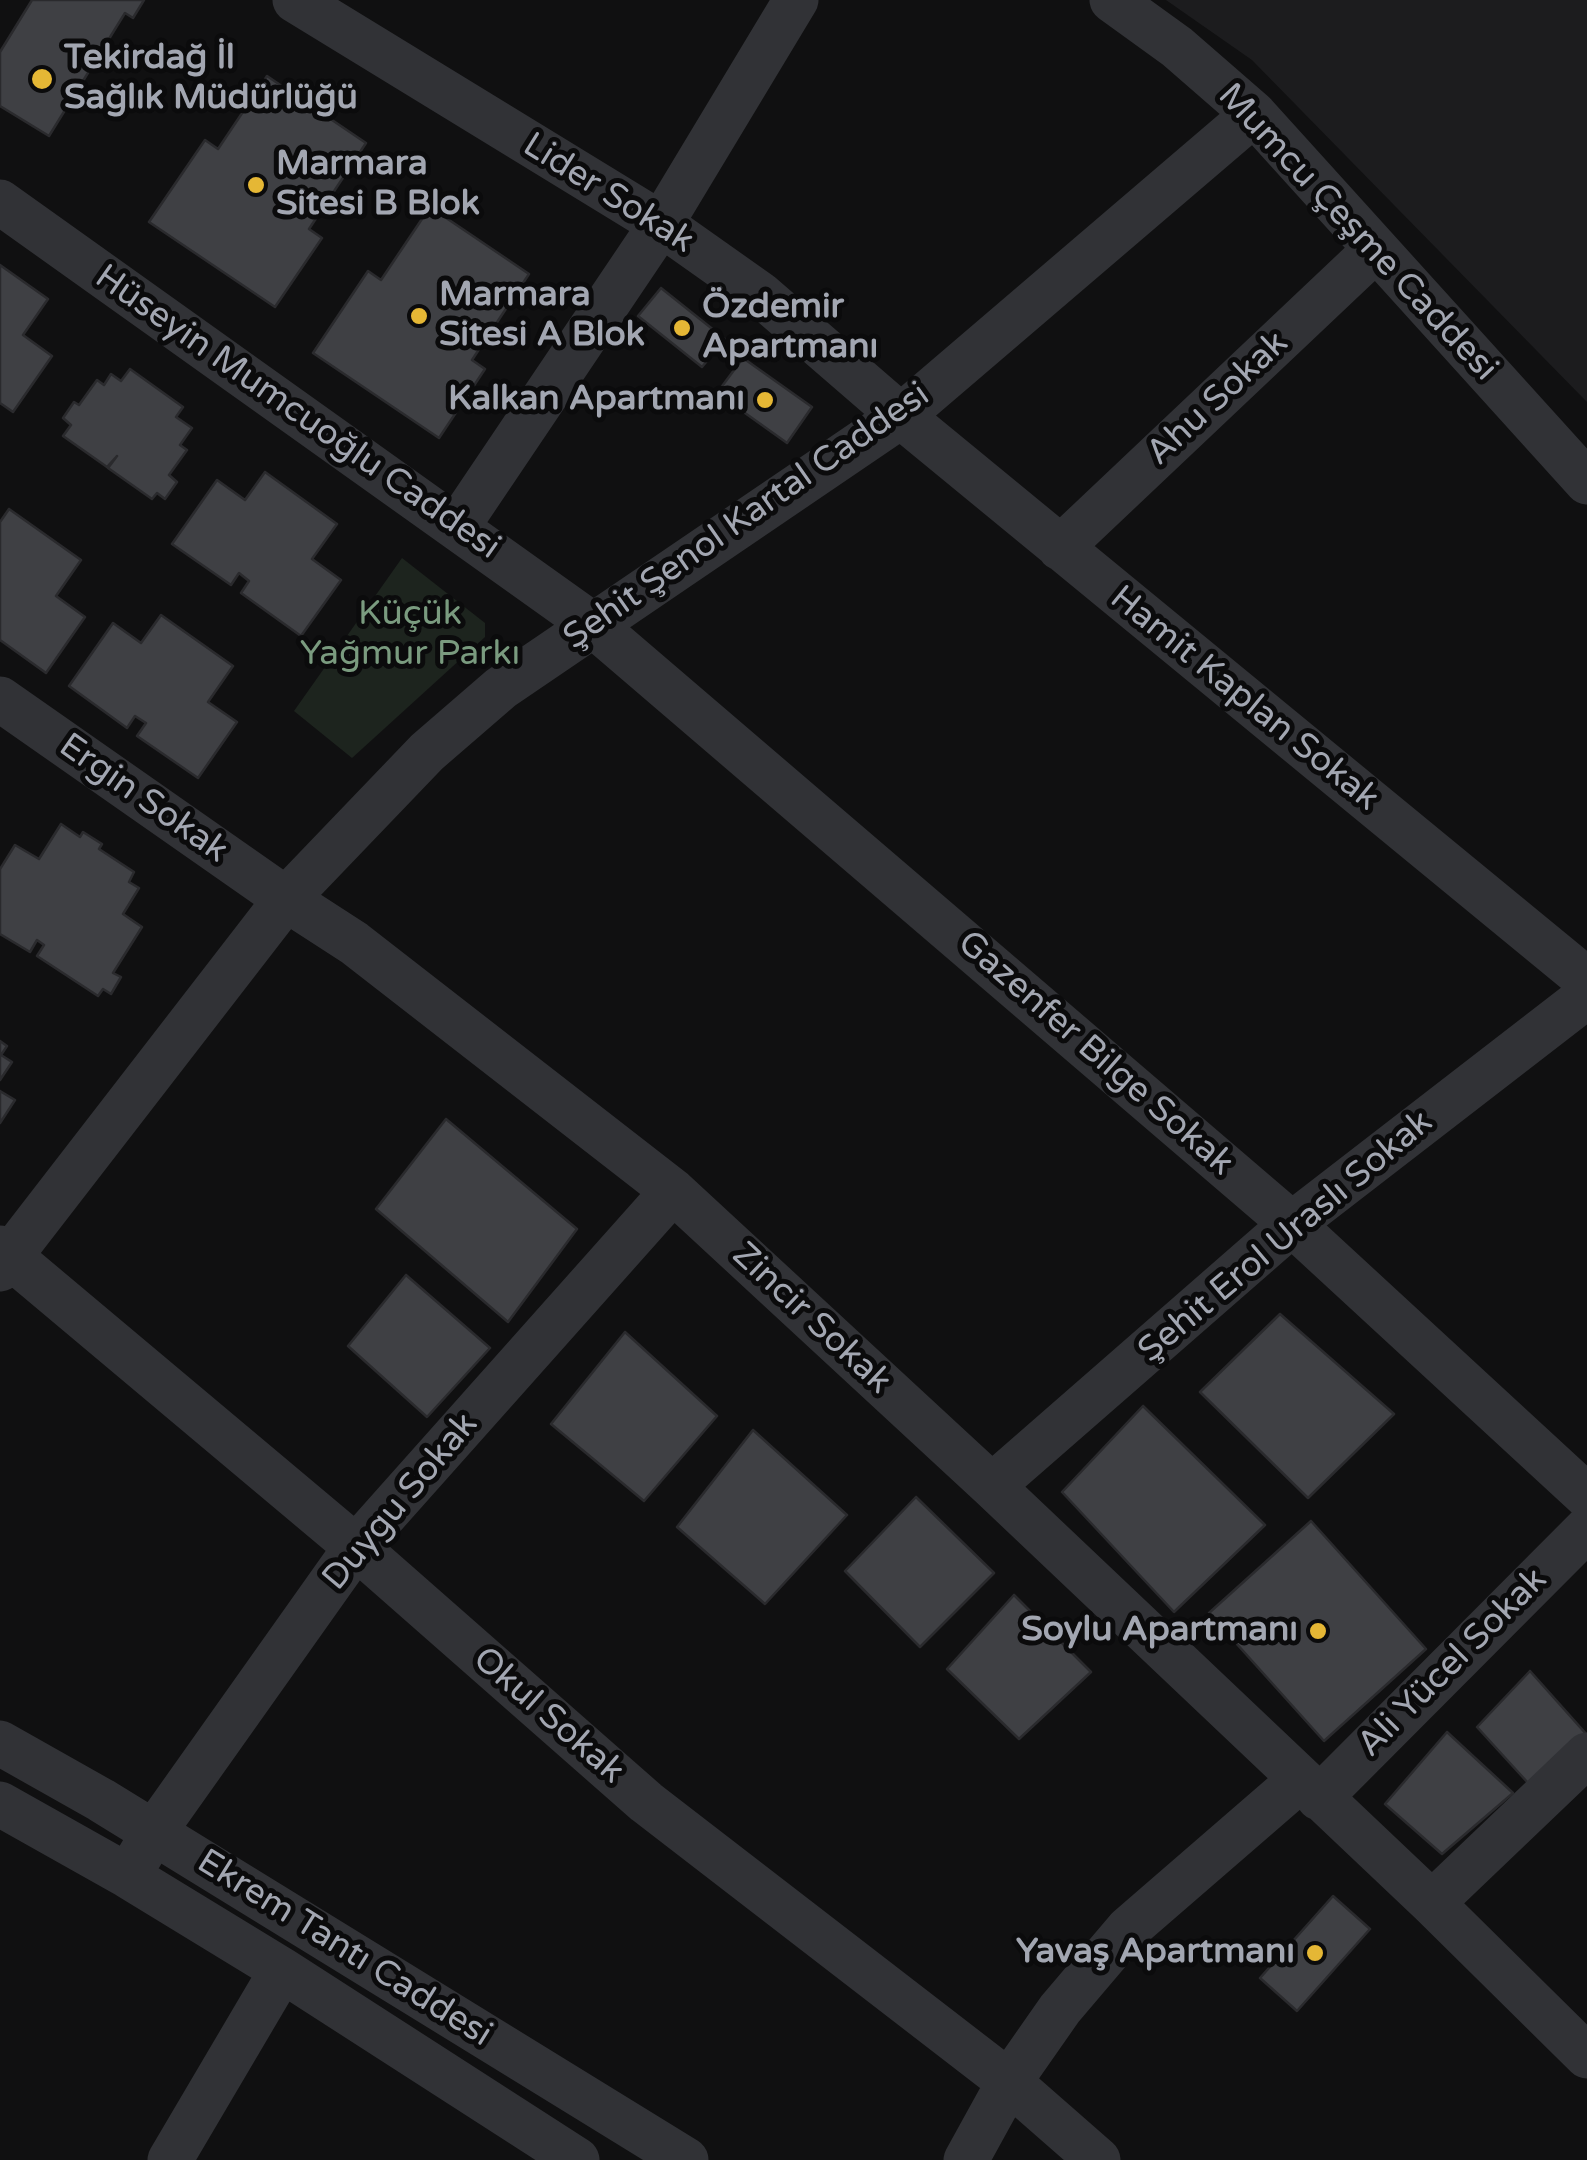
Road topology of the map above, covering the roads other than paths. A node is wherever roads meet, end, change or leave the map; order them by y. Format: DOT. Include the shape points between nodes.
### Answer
graph roads {
  1 [pos="295,0"];
  2 [pos="796,0"];
  3 [pos="1112,0"];
  4 [pos="1254,114"];
  5 [pos="0,202"];
  6 [pos="661,224"];
  7 [pos="1375,250"];
  8 [pos="900,416"];
  9 [pos="1587,482"];
  10 [pos="457,528"];
  11 [pos="1060,548"];
  12 [pos="593,625"];
  13 [pos="0,698"];
  14 [pos="286,899"];
  15 [pos="1587,980"];
  16 [pos="1587,996"];
  17 [pos="673,1191"];
  18 [pos="1292,1224"];
  19 [pos="3,1257"];
  20 [pos="992,1486"];
  21 [pos="1587,1496"];
  22 [pos="356,1547"];
  23 [pos="1578,1556"];
  24 [pos="0,1743"];
  25 [pos="1587,1754"];
  26 [pos="1310,1789"];
  27 [pos="0,1804"];
  28 [pos="154,1832"];
  29 [pos="128,1876"];
  30 [pos="1432,1903"];
  31 [pos="282,1970"];
  32 [pos="1587,2056"];
  33 [pos="1009,2082"];
  34 [pos="170,2160"];
  35 [pos="577,2160"];
  36 [pos="686,2160"];
  37 [pos="966,2160"];
  38 [pos="1098,2160"];
  1 -- 6 [label="street, Lider Sokak"];
  2 -- 6 [label="street"];
  3 -- 4 [label="street, Mumcu Çeşme Caddesi"];
  4 -- 7 [label="street, Mumcu Çeşme Caddesi"];
  4 -- 8 [label="street, Şehit Şenol Kartal Caddesi"];
  5 -- 10 [label="street, Hüseyin Mumcuoğlu Caddesi"];
  6 -- 8 [label="street, Lider Sokak" via="760,294"];
  6 -- 10 [label="street"];
  7 -- 9 [label="street, Mumcu Çeşme Caddesi"];
  7 -- 11 [label="street, Ahu Sokak"];
  8 -- 11 [label="street, Hamit Kaplan Sokak"];
  8 -- 12 [label="street, Şehit Şenol Kartal Caddesi"];
  10 -- 12 [label="street, Hüseyin Mumcuoğlu Caddesi"];
  11 -- 15 [label="street, Hamit Kaplan Sokak"];
  12 -- 14 [label="street, Şehit Şenol Kartal Caddesi" via="501,688 427,752"];
  12 -- 18 [label="street, Gazenfer Bilge Sokak"];
  13 -- 14 [label="street, Ergin Sokak"];
  14 -- 17 [label="street, Zincir Sokak" via="354,943"];
  14 -- 19 [label="street, Şehit Şenol Kartal Caddesi"];
  16 -- 18 [label="street, Şehit Erol Uraslı Sokak"];
  17 -- 20 [label="street, Zincir Sokak"];
  17 -- 22 [label="street, Duygu Sokak"];
  18 -- 20 [label="street, Şehit Erol Uraslı Sokak"];
  18 -- 21 [label="street, Gazenfer Bilge Sokak"];
  19 -- 22 [label="street, Okul Sokak"];
  20 -- 26 [label="street, Zincir Sokak"];
  22 -- 28 [label="street, Duygu Sokak"];
  22 -- 33 [label="street, Okul Sokak" via="646,1802"];
  23 -- 26 [label="street, Ali Yücel Sokak"];
  24 -- 28 [label="street, Ekrem Tantı Caddesi"];
  25 -- 30 [label="street"];
  26 -- 30 [label="street, Zincir Sokak"];
  26 -- 33 [label="street, Ali Yücel Sokak" via="1128,1930 1060,2008"];
  27 -- 29 [label="street, Ekrem Tantı Caddesi"];
  28 -- 29 [label="street, Duygu Sokak"];
  28 -- 36 [label="street, Ekrem Tantı Caddesi"];
  29 -- 31 [label="street, Ekrem Tantı Caddesi"];
  30 -- 32 [label="street, Zincir Sokak"];
  31 -- 34 [label="street"];
  31 -- 35 [label="street, Ekrem Tantı Caddesi"];
  33 -- 37 [label="street, Ali Yücel Sokak"];
  33 -- 38 [label="street, Okul Sokak"];
}
